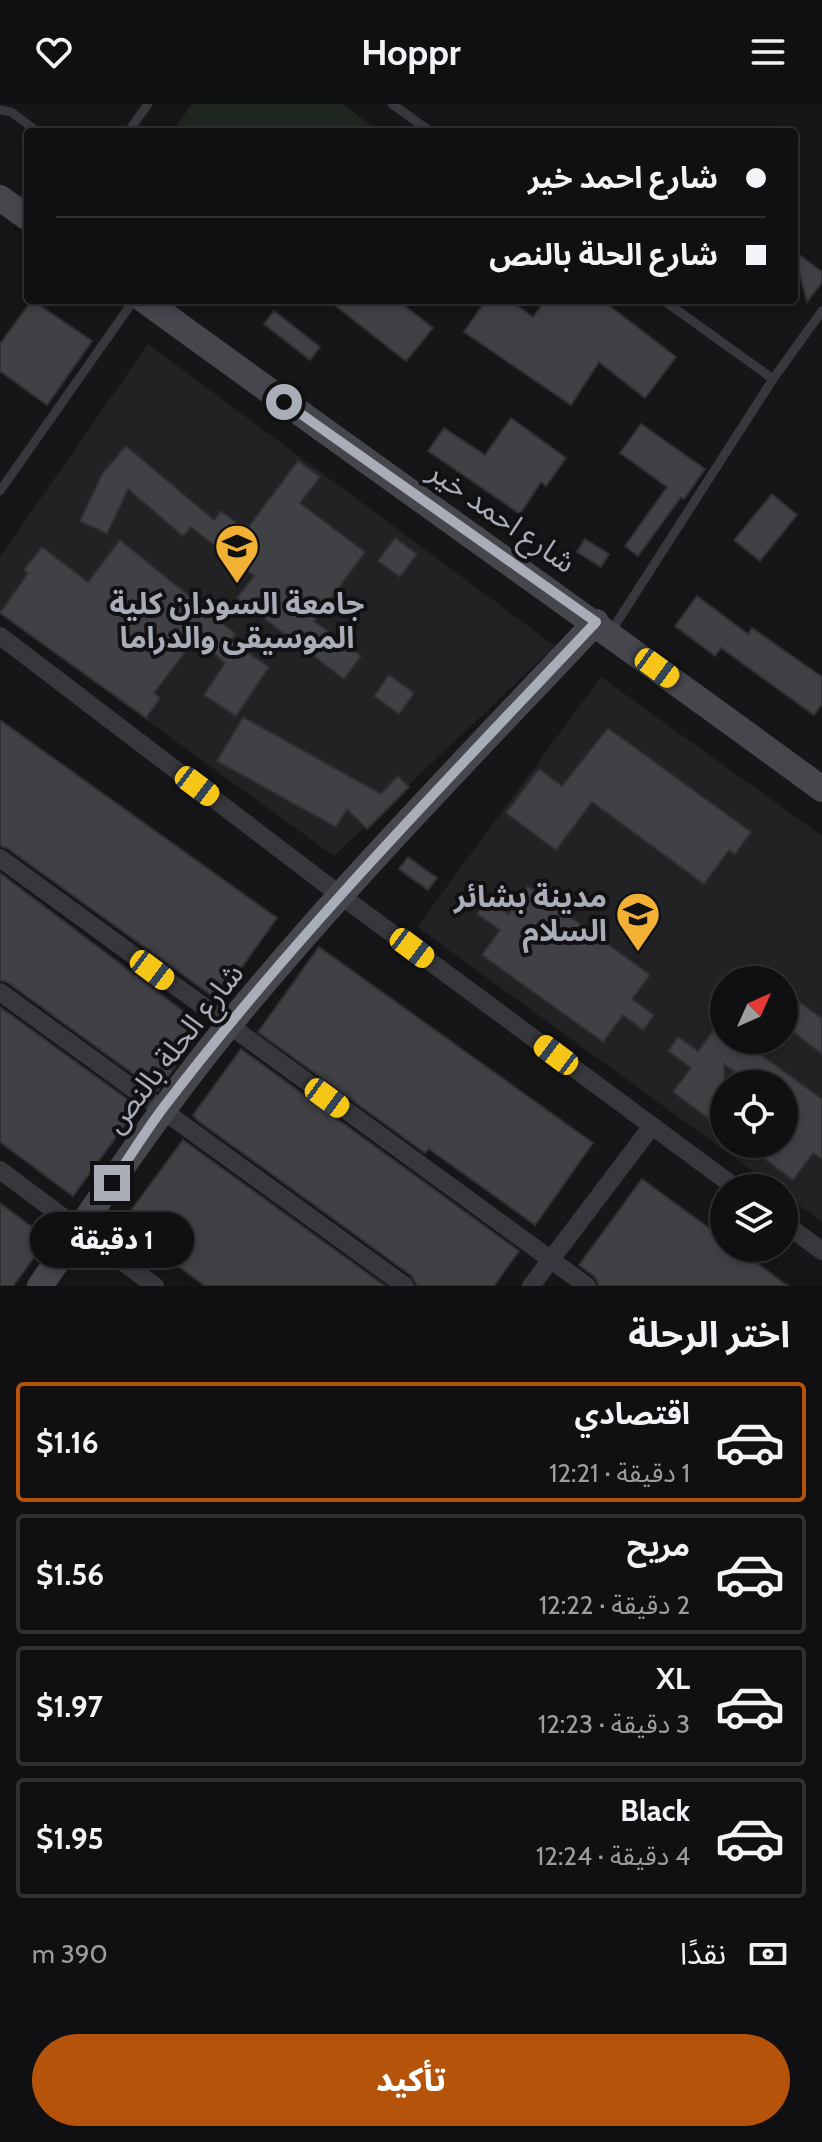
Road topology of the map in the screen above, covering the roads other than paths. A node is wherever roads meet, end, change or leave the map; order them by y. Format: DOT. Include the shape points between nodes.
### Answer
graph roads {
  1 [pos="148,104"];
  2 [pos="392,104"];
  3 [pos="0,110"];
  4 [pos="33,128"];
  5 [pos="131,128"];
  6 [pos="425,128"];
  7 [pos="0,198"];
  8 [pos="24,215"];
  9 [pos="131,304"];
  10 [pos="149,304"];
  11 [pos="669,304"];
  12 [pos="822,311"];
  13 [pos="773,379"];
  14 [pos="0,491"];
  15 [pos="603,628"];
  16 [pos="1,638"];
  17 [pos="822,789"];
  18 [pos="0,858"];
  19 [pos="340,895"];
  20 [pos="0,992"];
  21 [pos="228,1026"];
  22 [pos="161,1111"];
  23 [pos="652,1126"];
  24 [pos="0,1170"];
  25 [pos="717,1174"];
  26 [pos="79,1231"];
  27 [pos="798,1233"];
  28 [pos="822,1251"];
  29 [pos="550,1260"];
  30 [pos="40,1286"];
  31 [pos="155,1286"];
  32 [pos="405,1286"];
  33 [pos="531,1286"];
  34 [pos="587,1286"];
  1 -- 5 [label="lane"];
  2 -- 6 [label="lane"];
  3 -- 4 [label="lane"];
  7 -- 8 [label="street"];
  9 -- 14 [label="lane"];
  10 -- 15 [label="street, شارع احمد خير"];
  11 -- 13 [label="lane"];
  12 -- 13 [label="lane"];
  13 -- 15 [label="lane"];
  15 -- 17 [label="street, شارع احمد خير"];
  15 -- 19 [label="street, شارع الحلة بالنص"];
  16 -- 19 [label="street"];
  18 -- 21 [label="street"];
  19 -- 21 [label="street, شارع الحلة بالنص"];
  19 -- 23 [label="street"];
  20 -- 22 [label="street"];
  21 -- 22 [label="street, شارع الحلة بالنص"];
  21 -- 29 [label="street"];
  22 -- 26 [label="street, شارع الحلة بالنص"];
  22 -- 32 [label="street"];
  23 -- 25 [label="street"];
  23 -- 29 [label="street"];
  24 -- 26 [label="street"];
  26 -- 30 [label="street, شارع الحلة بالنص"];
  26 -- 31 [label="street"];
  27 -- 28 [label="street"];
  29 -- 33 [label="street"];
  29 -- 34 [label="street"];
}
